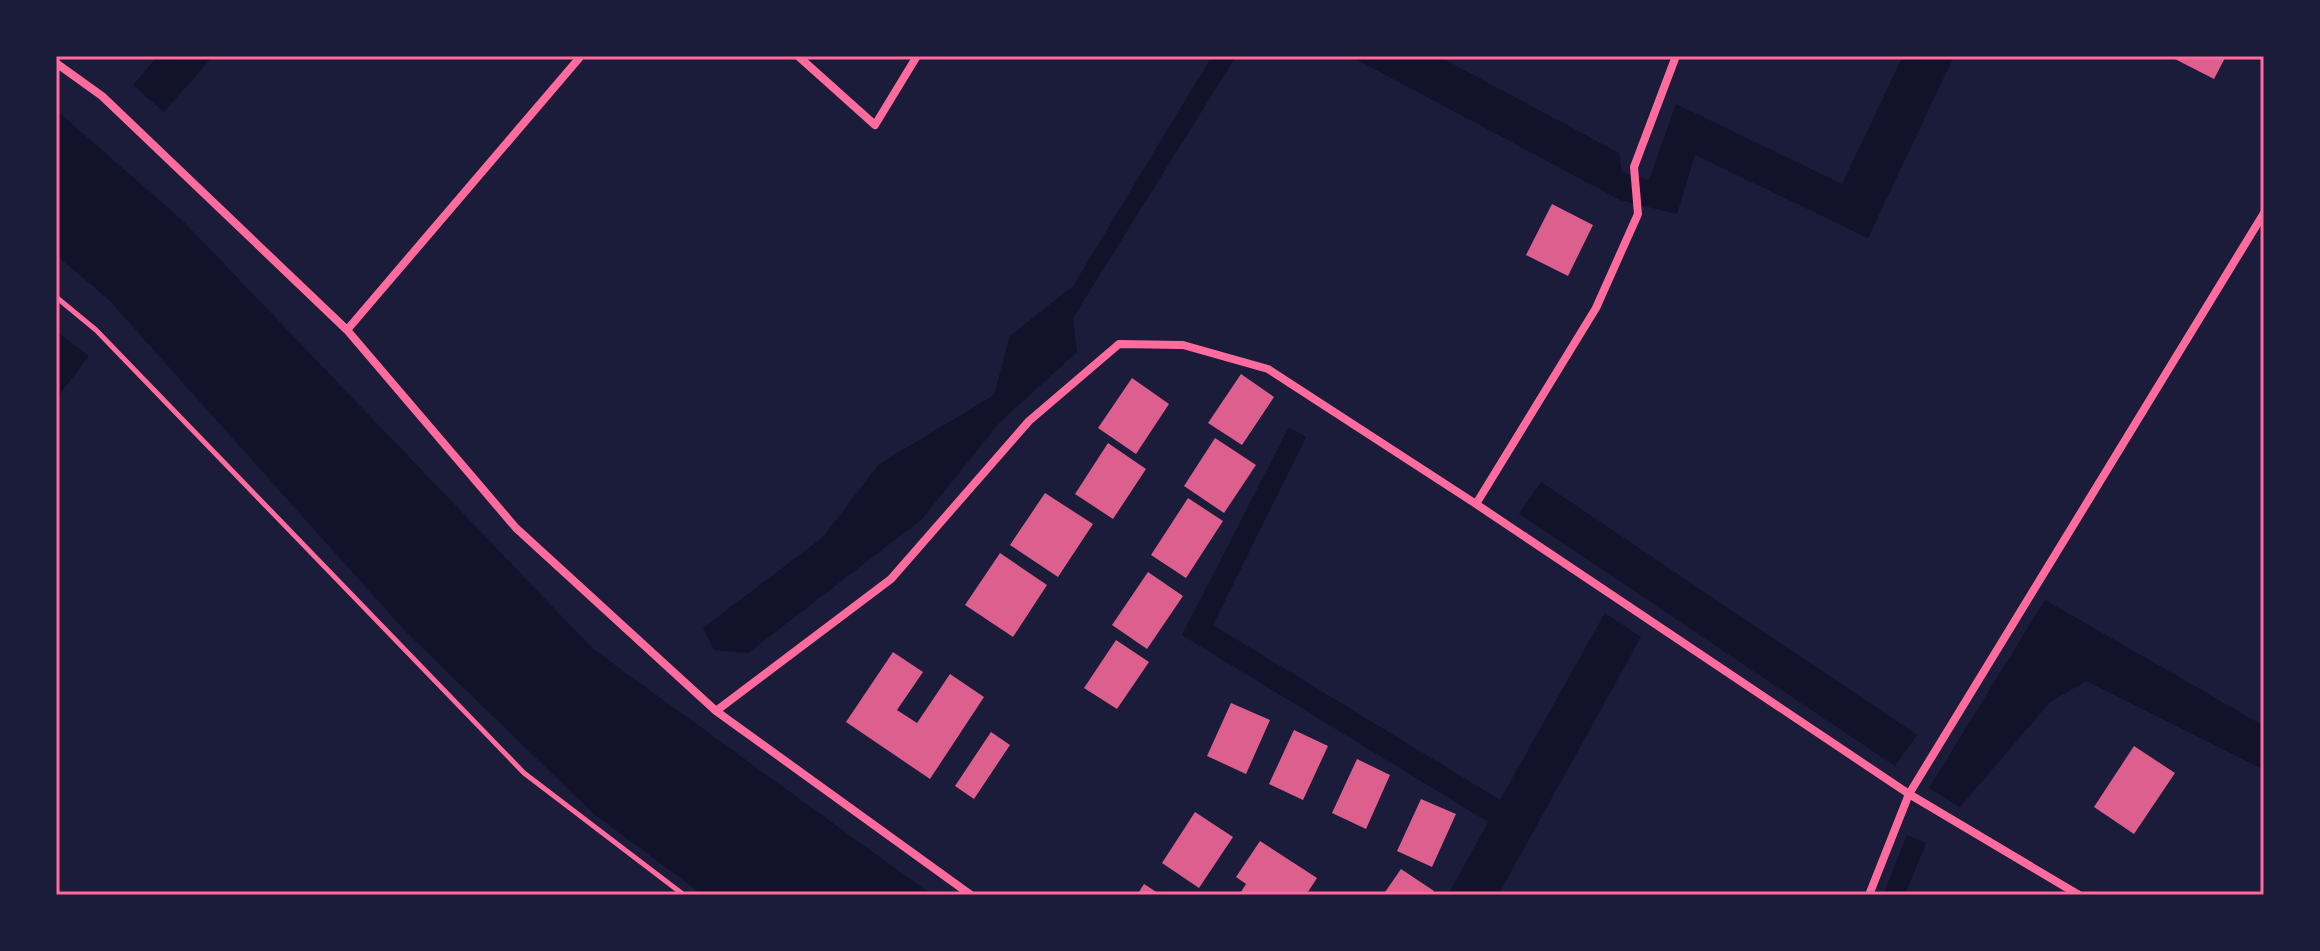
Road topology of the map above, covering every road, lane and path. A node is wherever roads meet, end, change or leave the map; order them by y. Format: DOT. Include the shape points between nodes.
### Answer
graph roads {
  1 [pos="581,56"];
  2 [pos="798,56"];
  3 [pos="917,56"];
  4 [pos="1676,56"];
  5 [pos="56,63"];
  6 [pos="2264,213"];
  7 [pos="56,297"];
  8 [pos="347,330"];
  9 [pos="1476,504"];
  10 [pos="716,711"];
  11 [pos="1909,794"];
  12 [pos="684,895"];
  13 [pos="971,895"];
  14 [pos="1869,895"];
  15 [pos="2079,895"];
  1 -- 8 [label="street"];
  2 -- 3 [label="street" via="875,125"];
  4 -- 9 [label="street" via="1634,167 1638,214 1596,308"];
  5 -- 8 [label="street" via="102,96"];
  6 -- 11 [label="street"];
  7 -- 12 [label="path" via="96,330 524,773"];
  8 -- 10 [label="street" via="516,528"];
  9 -- 10 [label="street" via="1268,369 1183,345 1119,344 1029,421 891,579"];
  9 -- 11 [label="street"];
  10 -- 13 [label="street"];
  11 -- 14 [label="street"];
  11 -- 15 [label="street"];
}
